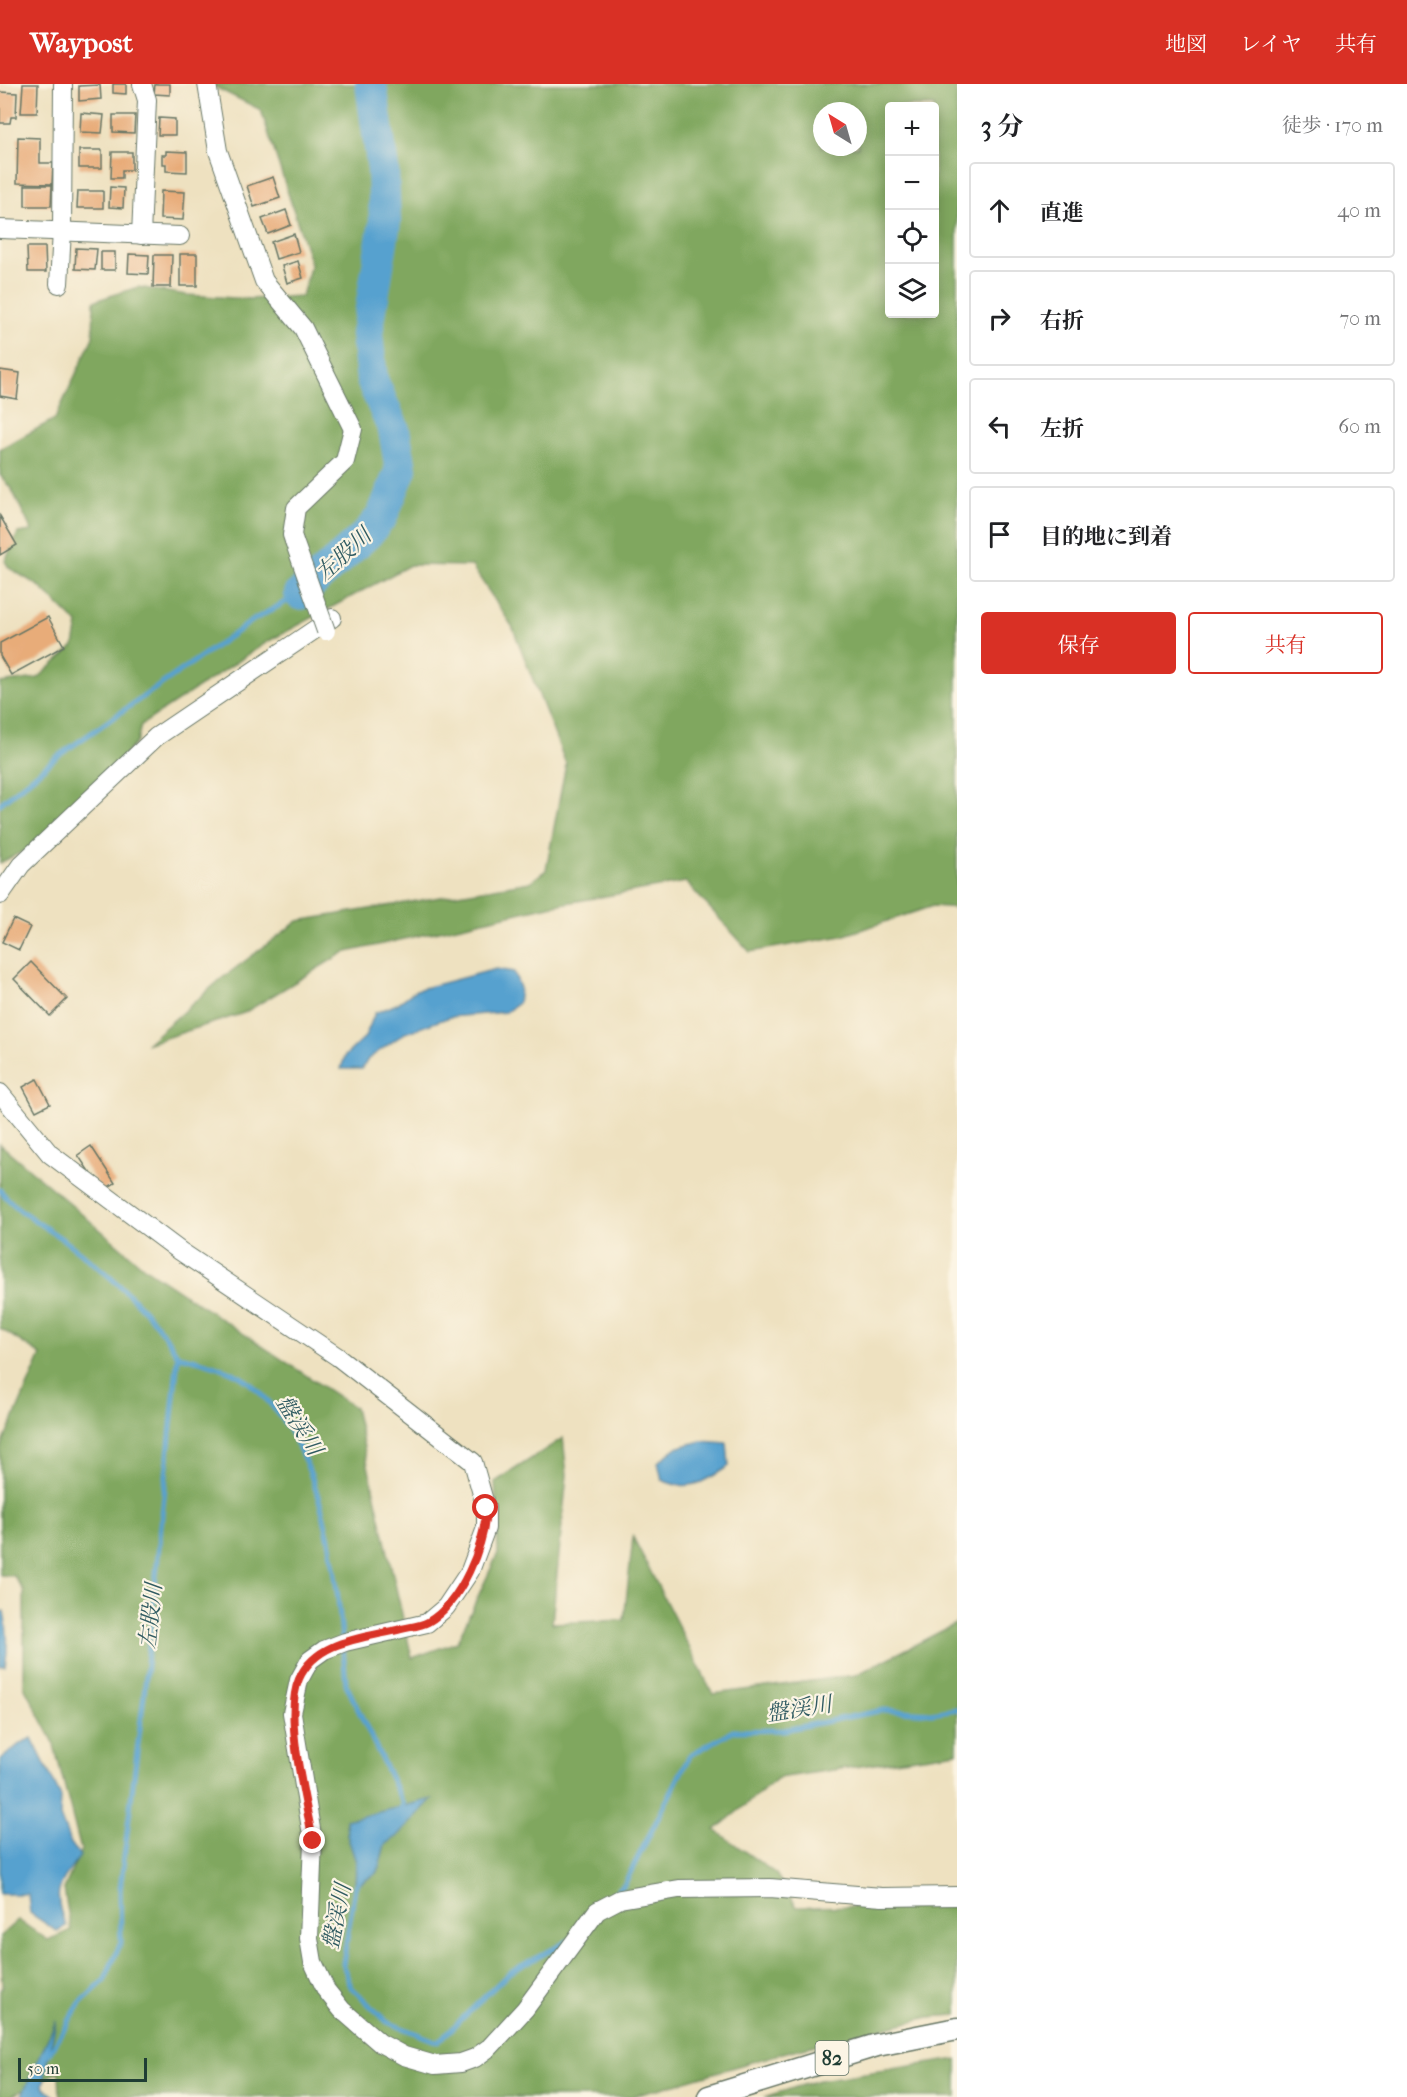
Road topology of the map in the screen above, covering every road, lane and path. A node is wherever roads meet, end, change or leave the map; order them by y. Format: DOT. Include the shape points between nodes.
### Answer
graph roads {
  1 [pos="63,84"];
  2 [pos="142,84"];
  3 [pos="207,84"];
  4 [pos="0,229"];
  5 [pos="62,231"];
  6 [pos="141,235"];
  7 [pos="180,236"];
  8 [pos="58,284"];
  9 [pos="0,895"];
  10 [pos="0,1093"];
  11 [pos="957,1896"];
  12 [pos="957,2029"];
  13 [pos="709,2097"];
  1 -- 5 [label="street"];
  2 -- 6 [label="street" via="147,100"];
  3 -- 9 [label="street, bridge" via="218,151 264,280 303,328 353,429 345,461 296,508 292,535 329,625 156,737 21,865"];
  4 -- 5 [label="street"];
  5 -- 6 [label="street"];
  5 -- 8 [label="street"];
  6 -- 7 [label="street"];
  10 -- 11 [label="street" via="50,1154 180,1251 338,1357 473,1462 486,1508 486,1528 470,1571 446,1607 427,1623 324,1650 310,1660 298,1680 292,1713 313,1841 309,1938 313,1962 326,1990 342,2010 380,2043 404,2056 435,2065 475,2058 525,2009 597,1911 620,1899 679,1889 770,1888 882,1897"];
  12 -- 13 [label="main road, 82" via="877,2045"];
}
